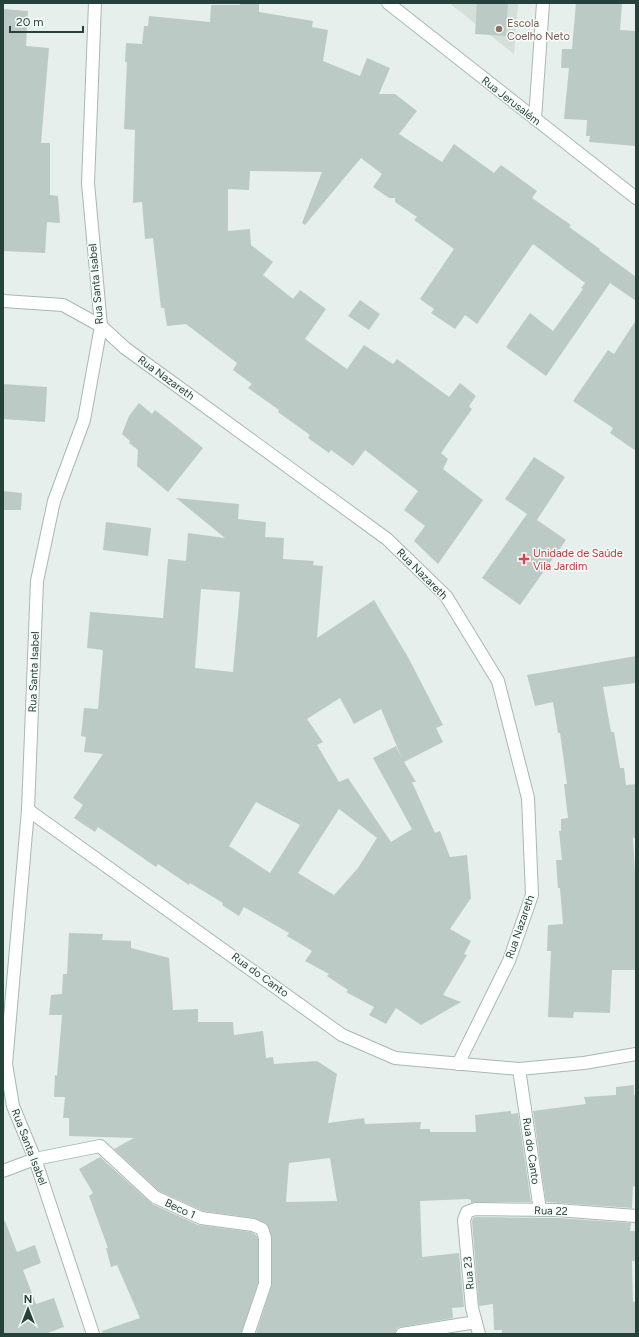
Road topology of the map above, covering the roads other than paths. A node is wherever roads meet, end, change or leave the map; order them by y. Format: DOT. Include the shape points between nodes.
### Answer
graph roads {
  1 [pos="95,3"];
  2 [pos="388,3"];
  3 [pos="543,3"];
  4 [pos="535,119"];
  5 [pos="636,198"];
  6 [pos="3,301"];
  7 [pos="101,326"];
  8 [pos="28,810"];
  9 [pos="636,1054"];
  10 [pos="458,1064"];
  11 [pos="519,1069"];
  12 [pos="35,1159"];
  13 [pos="3,1171"];
  14 [pos="540,1210"];
  15 [pos="466,1212"];
  16 [pos="636,1216"];
  17 [pos="478,1328"];
  18 [pos="93,1334"];
  19 [pos="248,1334"];
  20 [pos="402,1334"];
  1 -- 7 [label="street, Rua Santa Isabel" via="88,183"];
  2 -- 4 [label="street, Rua Jerusalém"];
  3 -- 4 [label="street"];
  4 -- 5 [label="street, Rua Jerusalém"];
  6 -- 7 [label="street, Rua Nazareth" via="63,305"];
  7 -- 8 [label="street, Rua Santa Isabel" via="84,420 54,501 37,581"];
  7 -- 10 [label="street, Rua Nazareth" via="125,348 387,539 446,596 498,681 528,798 532,895 509,961"];
  8 -- 10 [label="street, Rua do Canto" via="342,1035 395,1058"];
  8 -- 12 [label="street, Rua Santa Isabel" via="6,1064 13,1106"];
  9 -- 11 [label="street, Rua do Canto" via="584,1063"];
  10 -- 11 [label="street, Rua do Canto"];
  11 -- 14 [label="street, Rua do Canto"];
  12 -- 13 [label="street"];
  12 -- 18 [label="street, Rua Santa Isabel"];
  12 -- 19 [label="street, Beco 1" via="100,1146 155,1197 201,1218 253,1225 262,1229 265,1238 264,1284"];
  14 -- 15 [label="street, Rua 22"];
  14 -- 16 [label="street, Rua 22"];
  15 -- 17 [label="street, Rua 23" via="464,1220 472,1308"];
  17 -- 20 [label="street"];
}
